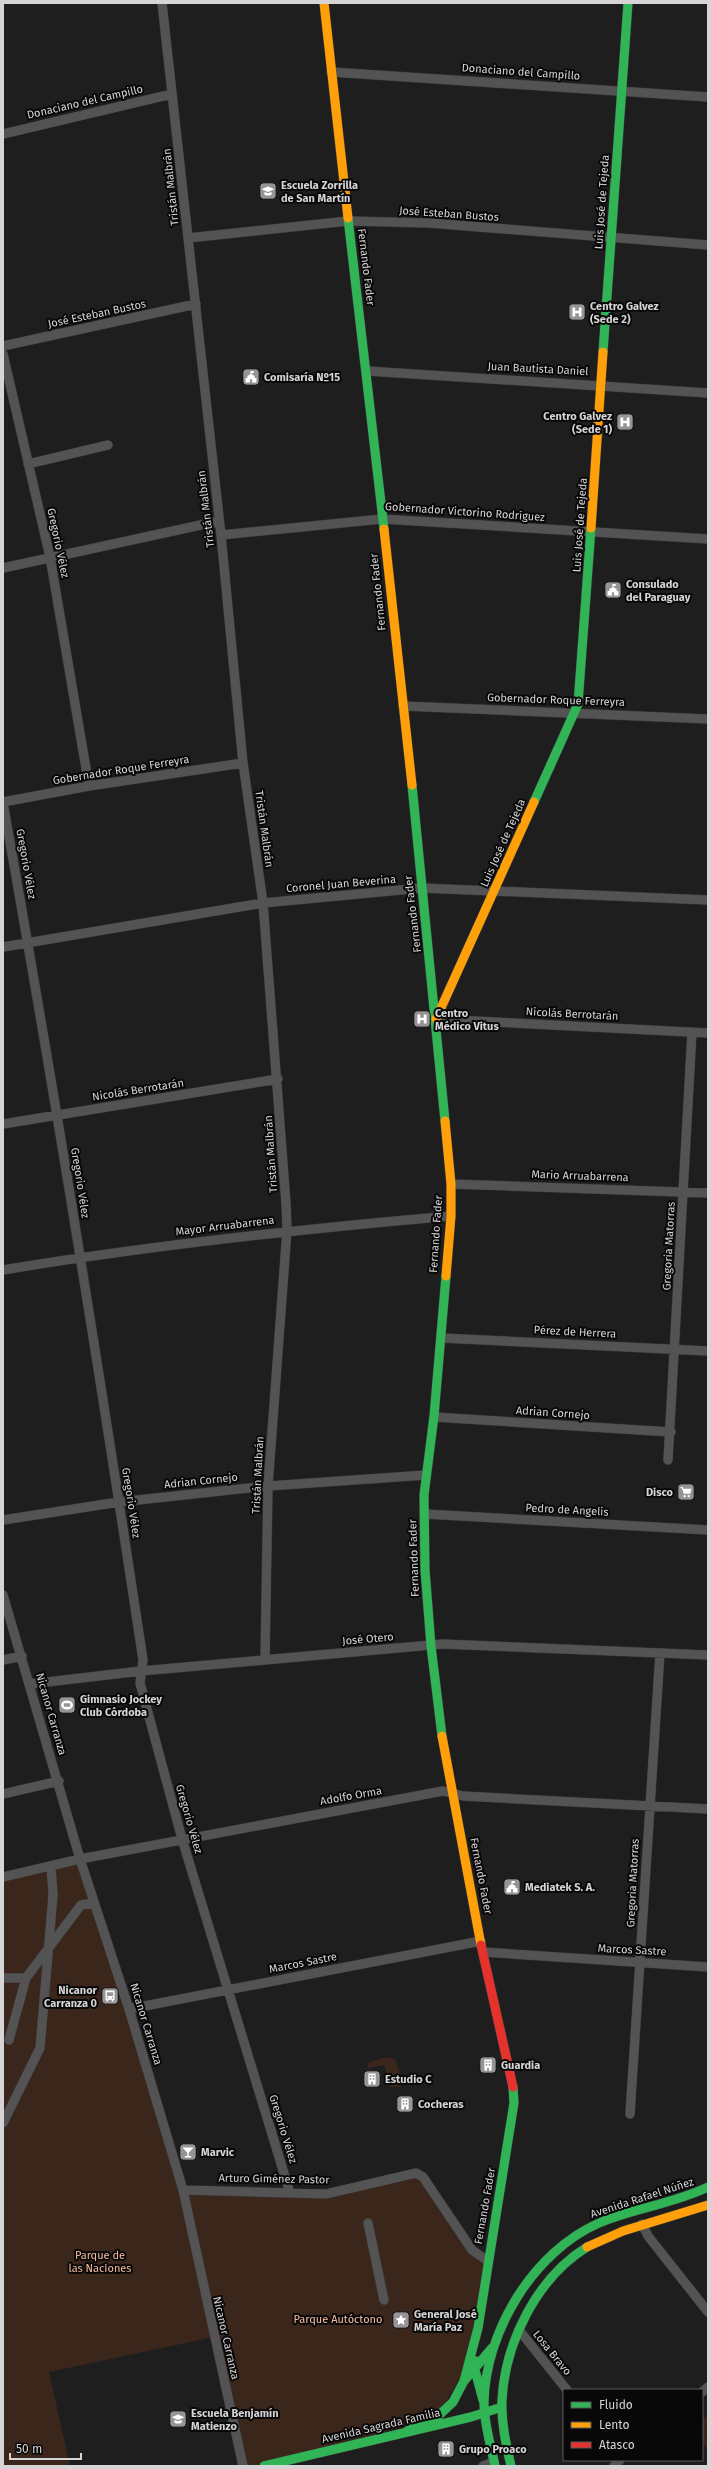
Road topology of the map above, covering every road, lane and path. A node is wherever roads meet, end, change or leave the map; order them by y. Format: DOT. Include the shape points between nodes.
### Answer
graph roads {
  1 [pos="162,3"];
  2 [pos="324,3"];
  3 [pos="628,3"];
  4 [pos="332,72"];
  5 [pos="622,90"];
  6 [pos="172,94"];
  7 [pos="708,97"];
  8 [pos="3,134"];
  9 [pos="348,221"];
  10 [pos="188,238"];
  11 [pos="611,238"];
  12 [pos="708,245"];
  13 [pos="196,304"];
  14 [pos="3,346"];
  15 [pos="3,354"];
  16 [pos="367,371"];
  17 [pos="602,385"];
  18 [pos="708,393"];
  19 [pos="108,446"];
  20 [pos="28,464"];
  21 [pos="382,519"];
  22 [pos="219,521"];
  23 [pos="591,533"];
  24 [pos="221,535"];
  25 [pos="708,539"];
  26 [pos="50,557"];
  27 [pos="3,568"];
  28 [pos="402,706"];
  29 [pos="576,712"];
  30 [pos="708,719"];
  31 [pos="243,763"];
  32 [pos="89,786"];
  33 [pos="3,802"];
  34 [pos="422,888"];
  35 [pos="495,890"];
  36 [pos="708,900"];
  37 [pos="263,903"];
  38 [pos="28,943"];
  39 [pos="3,947"];
  40 [pos="436,1019"];
  41 [pos="692,1032"];
  42 [pos="708,1033"];
  43 [pos="278,1079"];
  44 [pos="56,1116"];
  45 [pos="3,1124"];
  46 [pos="451,1184"];
  47 [pos="683,1192"];
  48 [pos="708,1193"];
  49 [pos="451,1216"];
  50 [pos="287,1230"];
  51 [pos="80,1257"];
  52 [pos="3,1270"];
  53 [pos="441,1338"];
  54 [pos="676,1349"];
  55 [pos="708,1351"];
  56 [pos="434,1417"];
  57 [pos="671,1432"];
  58 [pos="668,1460"];
  59 [pos="426,1475"];
  60 [pos="268,1486"];
  61 [pos="119,1502"];
  62 [pos="425,1514"];
  63 [pos="3,1520"];
  64 [pos="708,1530"];
  65 [pos="3,1595"];
  66 [pos="430,1645"];
  67 [pos="660,1653"];
  68 [pos="708,1655"];
  69 [pos="22,1656"];
  70 [pos="3,1660"];
  71 [pos="264,1660"];
  72 [pos="142,1671"];
  73 [pos="30,1684"];
  74 [pos="58,1782"];
  75 [pos="452,1793"];
  76 [pos="3,1794"];
  77 [pos="650,1806"];
  78 [pos="708,1809"];
  79 [pos="182,1839"];
  80 [pos="80,1859"];
  81 [pos="51,1866"];
  82 [pos="3,1877"];
  83 [pos="94,1903"];
  84 [pos="481,1941"];
  85 [pos="49,1948"];
  86 [pos="483,1952"];
  87 [pos="641,1962"];
  88 [pos="708,1967"];
  89 [pos="3,1978"];
  90 [pos="26,1978"];
  91 [pos="229,1990"];
  92 [pos="129,2009"];
  93 [pos="10,2040"];
  94 [pos="630,2114"];
  95 [pos="3,2124"];
  96 [pos="708,2187"];
  97 [pos="183,2190"];
  98 [pos="290,2193"];
  99 [pos="708,2205"];
  100 [pos="368,2223"];
  101 [pos="642,2224"];
  102 [pos="488,2261"];
  103 [pos="384,2300"];
  104 [pos="708,2312"];
  105 [pos="478,2328"];
  106 [pos="519,2330"];
  107 [pos="498,2340"];
  108 [pos="475,2370"];
  109 [pos="464,2381"];
  110 [pos="566,2389"];
  111 [pos="502,2407"];
  112 [pos="485,2409"];
  113 [pos="407,2431"];
  114 [pos="495,2464"];
  115 [pos="242,2466"];
  116 [pos="264,2466"];
  117 [pos="483,2466"];
  118 [pos="511,2466"];
  1 -- 6 [label="street, Tristán Malbrán"];
  2 -- 4 [label="main road, Fernando Fader"];
  3 -- 5 [label="main road, Luis José de Tejeda"];
  4 -- 5 [label="street, Donaciano del Campillo"];
  4 -- 9 [label="main road, Fernando Fader"];
  5 -- 7 [label="street, Donaciano del Campillo"];
  5 -- 11 [label="main road, Luis José de Tejeda"];
  6 -- 8 [label="street, Donaciano del Campillo"];
  6 -- 10 [label="street, Tristán Malbrán"];
  9 -- 10 [label="street, José Esteban Bustos"];
  9 -- 11 [label="street, José Esteban Bustos" via="429,223"];
  9 -- 16 [label="main road, Fernando Fader"];
  10 -- 13 [label="street, Tristán Malbrán"];
  11 -- 12 [label="street, José Esteban Bustos"];
  11 -- 17 [label="main road, Luis José de Tejeda"];
  13 -- 14 [label="street, José Esteban Bustos"];
  13 -- 22 [label="street, Tristán Malbrán"];
  15 -- 20 [label="street, Gregorio Vélez"];
  16 -- 17 [label="street, Juan Bautista Daniel"];
  16 -- 21 [label="main road, Fernando Fader"];
  17 -- 18 [label="street, Juan Bautista Daniel"];
  17 -- 23 [label="main road, Luis José de Tejeda"];
  19 -- 20 [label="street"];
  20 -- 26 [label="street, Gregorio Vélez"];
  21 -- 23 [label="street, Gobernador Victorino Rodríguez"];
  21 -- 24 [label="street, Gobernador Victorino Rodríguez"];
  21 -- 28 [label="main road, Fernando Fader"];
  22 -- 24 [label="street, Tristán Malbrán"];
  22 -- 26 [label="street"];
  23 -- 25 [label="street, Gobernador Victorino Rodríguez"];
  23 -- 29 [label="main road, Luis José de Tejeda" via="580,694"];
  24 -- 31 [label="street, Tristán Malbrán"];
  26 -- 27 [label="street"];
  26 -- 32 [label="street, Gregorio Vélez"];
  28 -- 29 [label="street, Gobernador Roque Ferreyra"];
  28 -- 34 [label="main road, Fernando Fader"];
  29 -- 30 [label="street, Gobernador Roque Ferreyra"];
  29 -- 35 [label="main road, Luis José de Tejeda"];
  31 -- 32 [label="street, Gobernador Roque Ferreyra"];
  31 -- 37 [label="street, Tristán Malbrán"];
  32 -- 33 [label="street, Gobernador Roque Ferreyra"];
  33 -- 38 [label="street, Gregorio Vélez"];
  34 -- 35 [label="street, Coronel Juan Beverina"];
  34 -- 37 [label="street, Coronel Juan Beverina"];
  34 -- 40 [label="main road, Fernando Fader"];
  35 -- 36 [label="street, Coronel Juan Beverina"];
  35 -- 40 [label="main road, Luis José de Tejeda"];
  37 -- 38 [label="street, Coronel Juan Beverina"];
  37 -- 43 [label="street, Tristán Malbrán"];
  38 -- 39 [label="street, Coronel Juan Beverina"];
  38 -- 44 [label="street, Gregorio Vélez"];
  40 -- 41 [label="street, Nicolás Berrotarán"];
  40 -- 46 [label="main road, Fernando Fader"];
  41 -- 42 [label="street, Nicolás Berrotarán"];
  41 -- 47 [label="street, Gregoria Matorras"];
  43 -- 44 [label="street, Nicolás Berrotarán"];
  43 -- 50 [label="street, Tristán Malbrán"];
  44 -- 45 [label="street, Nicolás Berrotarán"];
  44 -- 51 [label="street, Gregorio Vélez"];
  46 -- 47 [label="street, Mario Arruabarrena"];
  46 -- 49 [label="main road, Fernando Fader"];
  47 -- 48 [label="street, Mario Arruabarrena"];
  47 -- 54 [label="street, Gregoria Matorras"];
  49 -- 50 [label="street, Mayor Arruabarrena"];
  49 -- 53 [label="main road, Fernando Fader"];
  50 -- 51 [label="street, Mayor Arruabarrena"];
  50 -- 60 [label="street, Tristán Malbrán"];
  51 -- 52 [label="street, Mayor Arruabarrena"];
  51 -- 61 [label="street, Gregorio Vélez"];
  53 -- 54 [label="street, Pérez de Herrera"];
  53 -- 56 [label="main road, Fernando Fader"];
  54 -- 55 [label="street, Pérez de Herrera"];
  54 -- 57 [label="street, Gregoria Matorras"];
  56 -- 57 [label="street, Adrian Cornejo"];
  56 -- 59 [label="main road, Fernando Fader"];
  57 -- 58 [label="street, Gregoria Matorras"];
  59 -- 60 [label="street, Adrian Cornejo"];
  59 -- 62 [label="main road, Fernando Fader"];
  60 -- 61 [label="street, Adrian Cornejo"];
  60 -- 71 [label="street, Tristán Malbrán"];
  61 -- 63 [label="street, Adrian Cornejo"];
  61 -- 72 [label="street, Gregorio Vélez" via="143,1660"];
  62 -- 64 [label="street, Pedro de Angelis"];
  62 -- 66 [label="main road, Fernando Fader"];
  65 -- 69 [label="street, Nicanor Carranza"];
  66 -- 67 [label="street, José Otero"];
  66 -- 71 [label="street, José Otero"];
  66 -- 75 [label="main road, Fernando Fader"];
  67 -- 68 [label="street, José Otero"];
  67 -- 77 [label="street, Gregoria Matorras"];
  69 -- 70 [label="street"];
  69 -- 73 [label="street, Nicanor Carranza"];
  71 -- 72 [label="street, José Otero"];
  72 -- 73 [label="street, José Otero"];
  72 -- 79 [label="street, Gregorio Vélez" via="140,1683"];
  73 -- 74 [label="street, Nicanor Carranza"];
  74 -- 76 [label="street"];
  74 -- 80 [label="street, Nicanor Carranza"];
  75 -- 77 [label="street, Adolfo Orma" via="463,1796"];
  75 -- 79 [label="street, Adolfo Orma" via="443,1791"];
  75 -- 84 [label="main road, Fernando Fader"];
  77 -- 78 [label="street, Adolfo Orma"];
  77 -- 87 [label="street, Gregoria Matorras"];
  79 -- 80 [label="street, Adolfo Orma"];
  79 -- 91 [label="street, Gregorio Vélez"];
  80 -- 81 [label="street, Adolfo Orma"];
  80 -- 83 [label="street, Nicanor Carranza"];
  81 -- 82 [label="street, Adolfo Orma"];
  81 -- 85 [label="street" via="53,1895"];
  83 -- 85 [label="street" via="81,1905"];
  83 -- 92 [label="street, Nicanor Carranza"];
  84 -- 86 [label="main road, Fernando Fader"];
  84 -- 91 [label="street, Marcos Sastre"];
  85 -- 90 [label="street"];
  85 -- 95 [label="street" via="40,2048"];
  86 -- 87 [label="street, Marcos Sastre"];
  86 -- 102 [label="main road, Fernando Fader" via="514,2092"];
  87 -- 88 [label="street, Marcos Sastre"];
  87 -- 94 [label="street, Gregoria Matorras"];
  89 -- 90 [label="street"];
  90 -- 93 [label="street"];
  91 -- 92 [label="street, Marcos Sastre"];
  91 -- 98 [label="street, Gregorio Vélez"];
  92 -- 97 [label="street, Nicanor Carranza"];
  96 -- 107 [label="main road, Avenida Rafael Núñez" via="684,2199 613,2218 563,2244 528,2284"];
  97 -- 98 [label="street, Arturo Giménez Pastor"];
  97 -- 115 [label="street, Nicanor Carranza"];
  98 -- 102 [label="street, Arturo Giménez Pastor" via="326,2194 420,2174 472,2250"];
  99 -- 101 [label="main road"];
  100 -- 103 [label="street"];
  101 -- 104 [label="street" via="648,2236"];
  101 -- 106 [label="main road" via="608,2236 573,2255 554,2275"];
  102 -- 105 [label="main road, Fernando Fader"];
  105 -- 108 [label="main road"];
  105 -- 109 [label="main road, Fernando Fader"];
  106 -- 110 [label="street, Losa Bravo"];
  106 -- 111 [label="main road" via="506,2367"];
  107 -- 108 [label="main road"];
  107 -- 112 [label="main road, Avenida Rafael Núñez" via="490,2364"];
  108 -- 109 [label="main road"];
  108 -- 112 [label="main road"];
  109 -- 113 [label="main road, Fernando Fader" via="453,2402 437,2417"];
  111 -- 112 [label="main road, Avenida Sagrada Familia"];
  111 -- 118 [label="main road"];
  112 -- 113 [label="main road, Avenida Sagrada Familia"];
  112 -- 114 [label="main road"];
  113 -- 116 [label="main road, Avenida Sagrada Familia"];
  114 -- 117 [label="street"];
}
